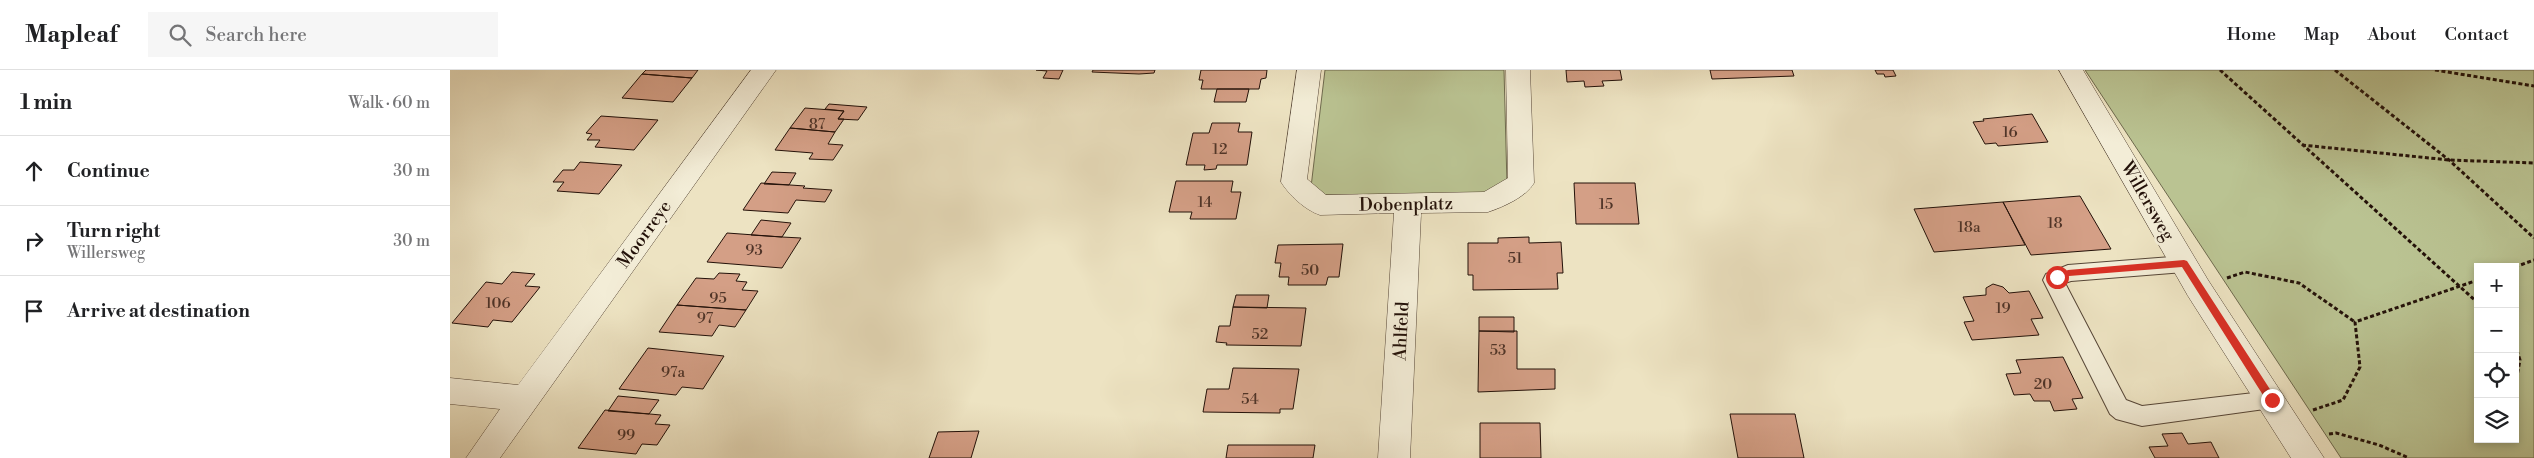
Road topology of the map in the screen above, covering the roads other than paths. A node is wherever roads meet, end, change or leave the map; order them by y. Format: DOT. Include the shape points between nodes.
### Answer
graph roads {
  1 [pos="764,70"];
  2 [pos="1309,70"];
  3 [pos="1518,70"];
  4 [pos="2072,70"];
  5 [pos="1408,205"];
  6 [pos="2184,264"];
  7 [pos="450,391"];
  8 [pos="524,398"];
  9 [pos="2290,429"];
  10 [pos="482,458"];
  11 [pos="1394,458"];
  1 -- 8 [label="street, Moorreye"];
  2 -- 5 [label="street, Dobenplatz" via="1294,182 1320,205"];
  3 -- 5 [label="street, Dobenplatz" via="1522,183 1488,202"];
  4 -- 6 [label="street, Willersweg"];
  5 -- 11 [label="street, Ahlfeld"];
  6 -- 9 [label="street, Willersweg"];
  6 -- 9 [label="lane" via="2068,273 2054,280 2118,406 2124,412 2142,416"];
  7 -- 8 [label="street"];
  8 -- 10 [label="street, Moorreye"];
}
